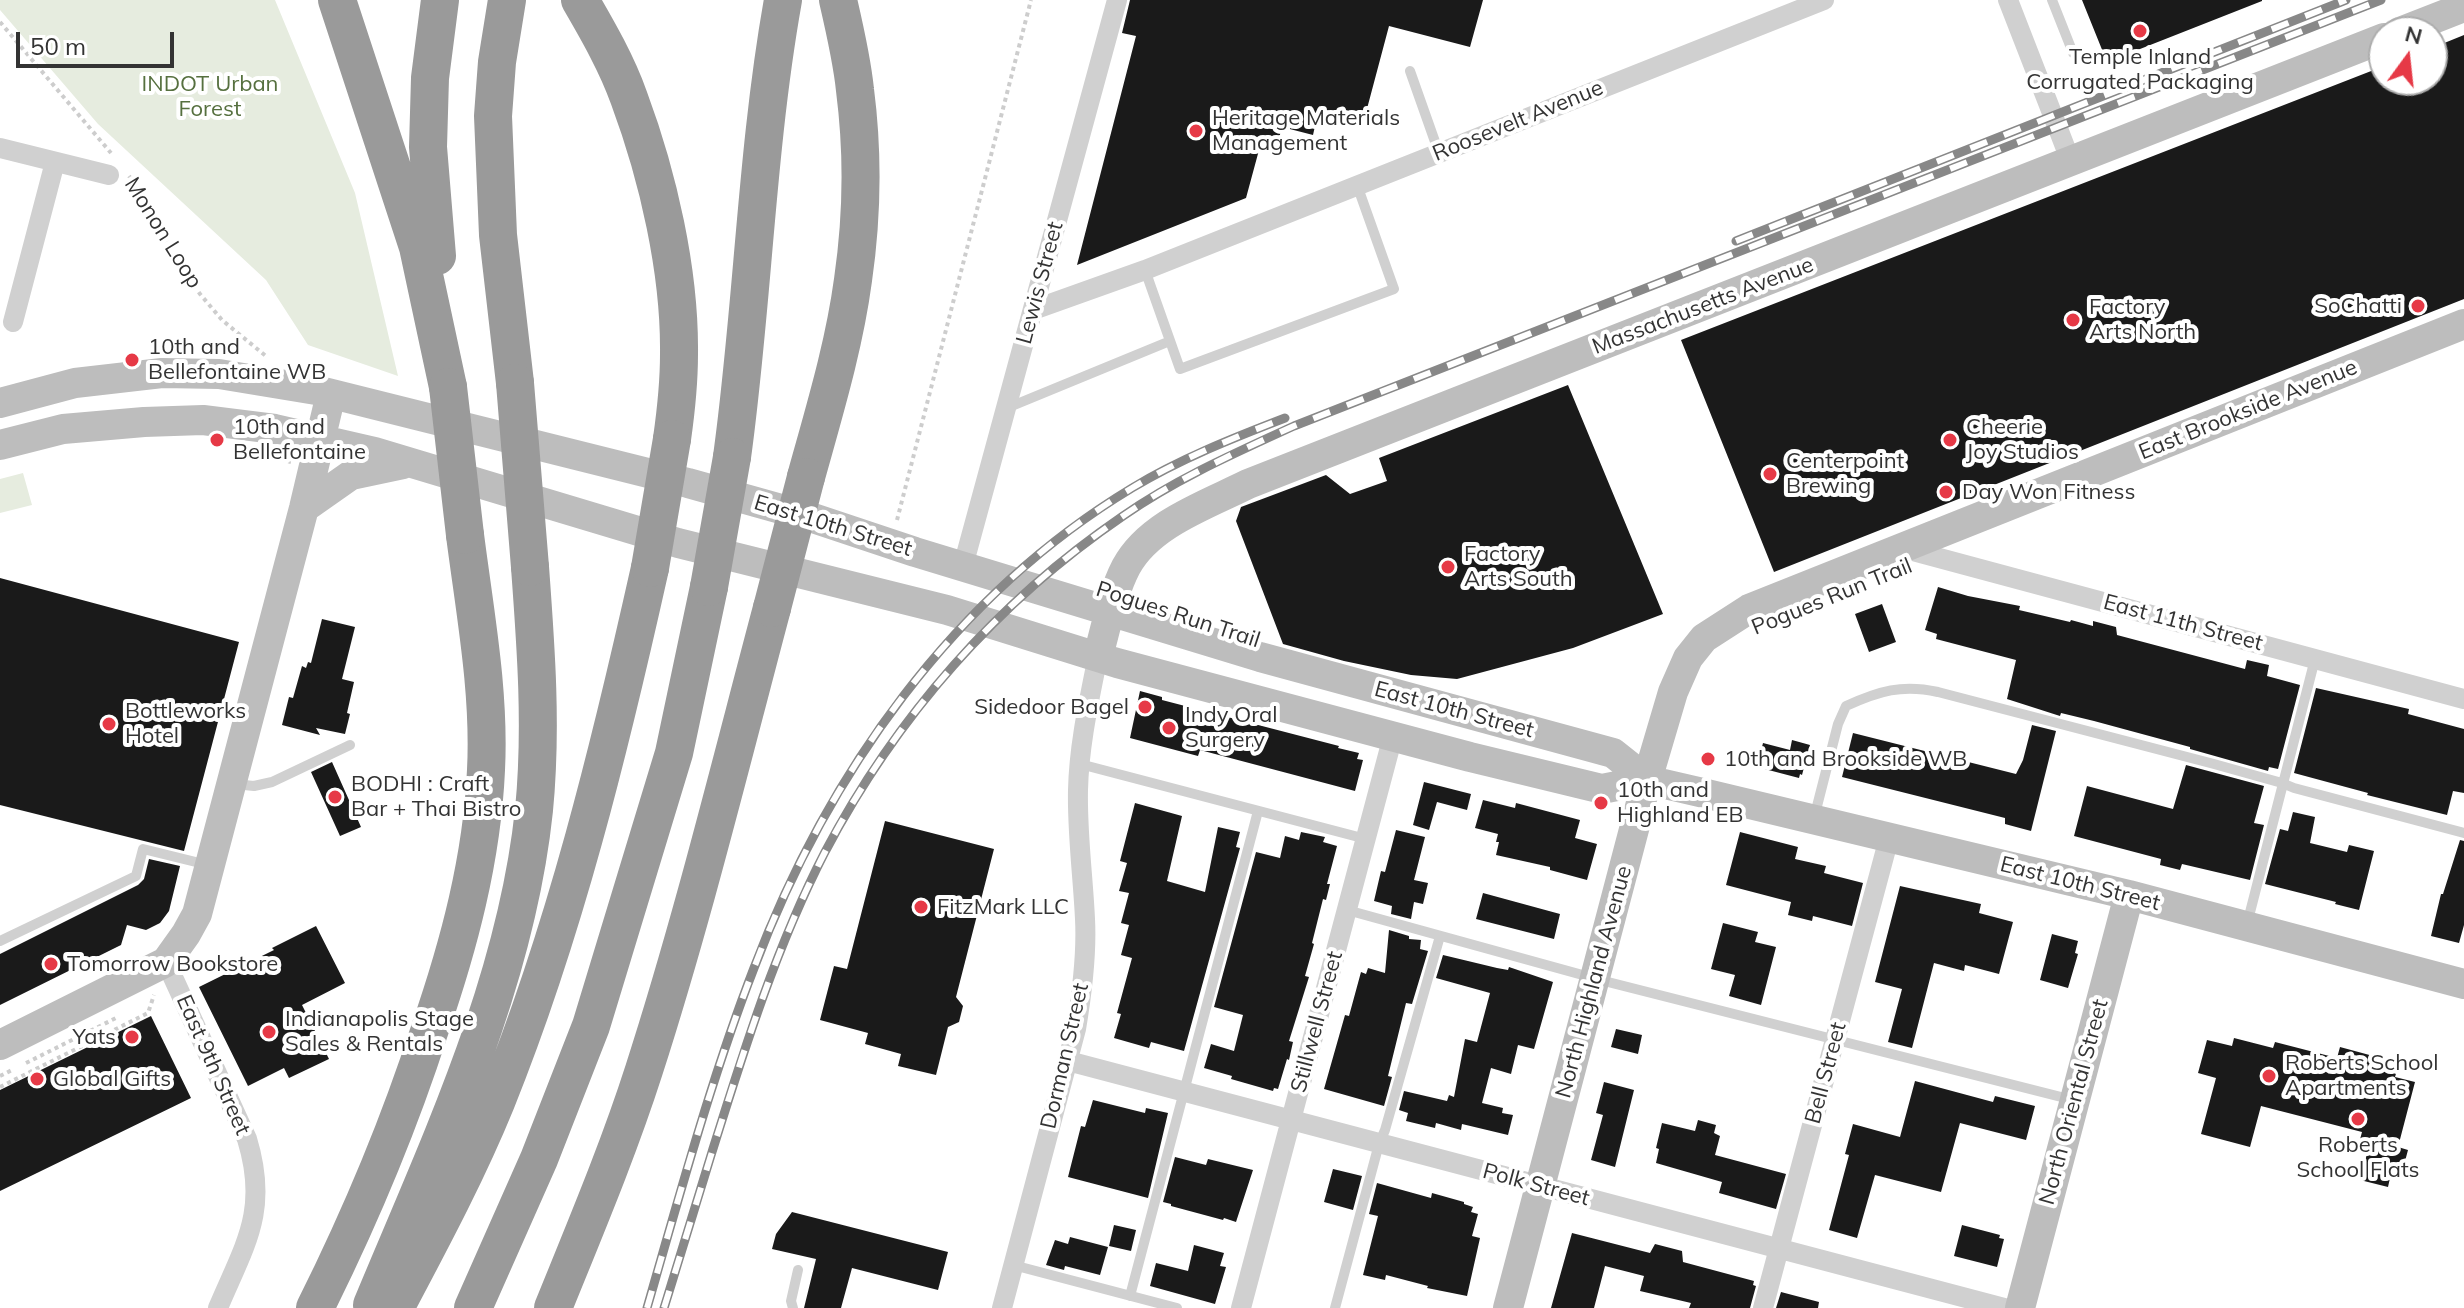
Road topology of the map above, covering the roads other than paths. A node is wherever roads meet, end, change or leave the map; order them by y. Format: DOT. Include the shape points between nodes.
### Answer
graph roads {
  1 [pos="337,0"];
  2 [pos="440,0"];
  3 [pos="507,0"];
  4 [pos="580,0"];
  5 [pos="783,0"];
  6 [pos="838,0"];
  7 [pos="1117,0"];
  8 [pos="1824,0"];
  9 [pos="2008,0"];
  10 [pos="2052,0"];
  11 [pos="2464,7"];
  12 [pos="2441,16"];
  13 [pos="2368,44"];
  14 [pos="2073,53"];
  15 [pos="1410,71"];
  16 [pos="0,148"];
  17 [pos="1439,153"];
  18 [pos="55,162"];
  19 [pos="2071,162"];
  20 [pos="119,172"];
  21 [pos="1357,185"];
  22 [pos="1145,270"];
  23 [pos="1033,310"];
  24 [pos="13,322"];
  25 [pos="2456,332"];
  26 [pos="1170,341"];
  27 [pos="448,387"];
  28 [pos="331,394"];
  29 [pos="0,403"];
  30 [pos="1006,409"];
  31 [pos="320,439"];
  32 [pos="0,445"];
  33 [pos="412,462"];
  34 [pos="304,508"];
  35 [pos="1902,548"];
  36 [pos="963,566"];
  37 [pos="1111,612"];
  38 [pos="1098,656"];
  39 [pos="1688,658"];
  40 [pos="2315,659"];
  41 [pos="2464,699"];
  42 [pos="1393,736"];
  43 [pos="350,745"];
  44 [pos="1080,764"];
  45 [pos="1647,780"];
  46 [pos="2282,783"];
  47 [pos="232,784"];
  48 [pos="1258,811"];
  49 [pos="1814,820"];
  50 [pos="2464,833"];
  51 [pos="1889,838"];
  52 [pos="1366,839"];
  53 [pos="211,866"];
  54 [pos="2129,895"];
  55 [pos="1347,910"];
  56 [pos="2247,927"];
  57 [pos="1440,936"];
  58 [pos="0,941"];
  59 [pos="166,962"];
  60 [pos="1596,978"];
  61 [pos="2464,984"];
  62 [pos="1835,1040"];
  63 [pos="0,1045"];
  64 [pos="1068,1061"];
  65 [pos="1184,1092"];
  66 [pos="2075,1101"];
  67 [pos="1291,1120"];
  68 [pos="1379,1144"];
  69 [pos="1541,1186"];
  70 [pos="1779,1249"];
  71 [pos="1013,1265"];
  72 [pos="798,1270"];
  73 [pos="1130,1296"];
  74 [pos="218,1308"];
  75 [pos="315,1308"];
  76 [pos="371,1308"];
  77 [pos="395,1308"];
  78 [pos="473,1308"];
  79 [pos="553,1308"];
  80 [pos="793,1308"];
  81 [pos="1002,1308"];
  82 [pos="1177,1308"];
  83 [pos="1241,1308"];
  84 [pos="1335,1308"];
  85 [pos="1508,1308"];
  86 [pos="1763,1308"];
  87 [pos="2004,1308"];
  88 [pos="2020,1308"];
  1 -- 27 [label="highway" via="418,247"];
  2 -- 27 [label="highway" via="428,147"];
  3 -- 76 [label="highway, bridge" via="493,116 498,235 537,651 534,812 491,1000"];
  4 -- 77 [label="highway, bridge" via="628,95 657,192 677,300 672,439 650,568 580,849 495,1102"];
  5 -- 78 [label="highway, bridge" via="771,66 732,457 674,753 591,1026"];
  6 -- 79 [label="highway, bridge" via="855,91 860,216 837,360 660,1016 618,1143"];
  7 -- 23 [label="street, Lewis Street"];
  8 -- 17 [label="street, Roosevelt Avenue"];
  9 -- 19 [label="street"];
  10 -- 14 [label="lane"];
  11 -- 12 [label="main road"];
  13 -- 19 [label="main road, Massachusetts Avenue"];
  15 -- 17 [label="lane"];
  16 -- 18 [label="street"];
  17 -- 21 [label="street, Roosevelt Avenue"];
  18 -- 20 [label="street"];
  18 -- 24 [label="street"];
  19 -- 37 [label="main road, Massachusetts Avenue" via="1248,484 1148,539 1126,566"];
  21 -- 22 [label="street, Roosevelt Avenue"];
  21 -- 26 [label="lane" via="1394,289 1180,369"];
  22 -- 23 [label="street, Roosevelt Avenue"];
  22 -- 26 [label="lane"];
  23 -- 30 [label="street, Lewis Street"];
  25 -- 35 [label="main road, East Brookside Avenue"];
  26 -- 30 [label="lane"];
  27 -- 75 [label="highway, bridge" via="486,721 475,870 441,998 402,1111"];
  28 -- 29 [label="main road, East 10th Street" via="243,377 162,373 75,383"];
  28 -- 31 [label="main road"];
  28 -- 36 [label="main road, East 10th Street" via="688,483"];
  30 -- 36 [label="street, Lewis Street"];
  31 -- 32 [label="main road, East 10th Street" via="203,420 63,429"];
  31 -- 33 [label="main road, East 10th Street"];
  31 -- 34 [label="main road"];
  33 -- 34 [label="main road" via="351,475"];
  33 -- 38 [label="main road, East 10th Street" via="600,522 947,610"];
  34 -- 47 [label="main road"];
  35 -- 39 [label="main road, East Brookside Avenue" via="1735,616 1704,638"];
  35 -- 40 [label="street, East 11th Street"];
  36 -- 37 [label="main road, East 10th Street"];
  37 -- 38 [label="main road, Massachusetts Avenue"];
  37 -- 45 [label="main road, East 10th Street" via="1613,753"];
  38 -- 42 [label="main road, East 10th Street"];
  38 -- 44 [label="street, Dorman Street"];
  39 -- 45 [label="main road, North Highland Avenue"];
  40 -- 41 [label="street, East 11th Street"];
  40 -- 46 [label="lane"];
  42 -- 45 [label="main road, East 10th Street" via="1602,789"];
  42 -- 52 [label="street, Stillwell Street"];
  43 -- 47 [label="lane" via="272,782"];
  44 -- 48 [label="lane"];
  44 -- 64 [label="street, Dorman Street" via="1085,963"];
  45 -- 49 [label="main road, East 10th Street"];
  45 -- 60 [label="main road, North Highland Avenue"];
  46 -- 49 [label="lane" via="1938,692 1901,687 1846,706"];
  46 -- 50 [label="lane"];
  46 -- 56 [label="lane"];
  47 -- 53 [label="main road"];
  48 -- 52 [label="lane"];
  48 -- 65 [label="lane"];
  49 -- 51 [label="main road, East 10th Street"];
  51 -- 54 [label="main road, East 10th Street"];
  51 -- 62 [label="street, Bell Street"];
  52 -- 55 [label="street, Stillwell Street"];
  53 -- 58 [label="lane" via="143,849 136,876"];
  53 -- 59 [label="main road" via="197,914"];
  54 -- 56 [label="main road, East 10th Street"];
  54 -- 66 [label="main road, North Oriental Street"];
  55 -- 57 [label="lane"];
  55 -- 67 [label="street, Stillwell Street"];
  56 -- 61 [label="main road, East 10th Street"];
  57 -- 60 [label="lane"];
  57 -- 68 [label="lane"];
  59 -- 63 [label="main road"];
  59 -- 74 [label="street, East 9th Street" via="247,1139 255,1169 257,1203 250,1232"];
  60 -- 62 [label="lane"];
  60 -- 69 [label="main road, North Highland Avenue"];
  62 -- 66 [label="lane"];
  62 -- 70 [label="street, Bell Street"];
  64 -- 65 [label="street, Polk Street"];
  64 -- 71 [label="street, Dorman Street"];
  65 -- 67 [label="street, Polk Street"];
  65 -- 73 [label="lane"];
  66 -- 88 [label="main road, North Oriental Street"];
  67 -- 68 [label="street, Polk Street"];
  67 -- 83 [label="street, Stillwell Street"];
  68 -- 69 [label="street, Polk Street"];
  68 -- 84 [label="lane"];
  69 -- 70 [label="street, Polk Street"];
  69 -- 85 [label="main road, North Highland Avenue"];
  70 -- 86 [label="street, Bell Street"];
  70 -- 87 [label="street, Polk Street"];
  71 -- 73 [label="lane"];
  71 -- 81 [label="street, Dorman Street"];
  72 -- 80 [label="lane"];
  73 -- 82 [label="lane"];
}
